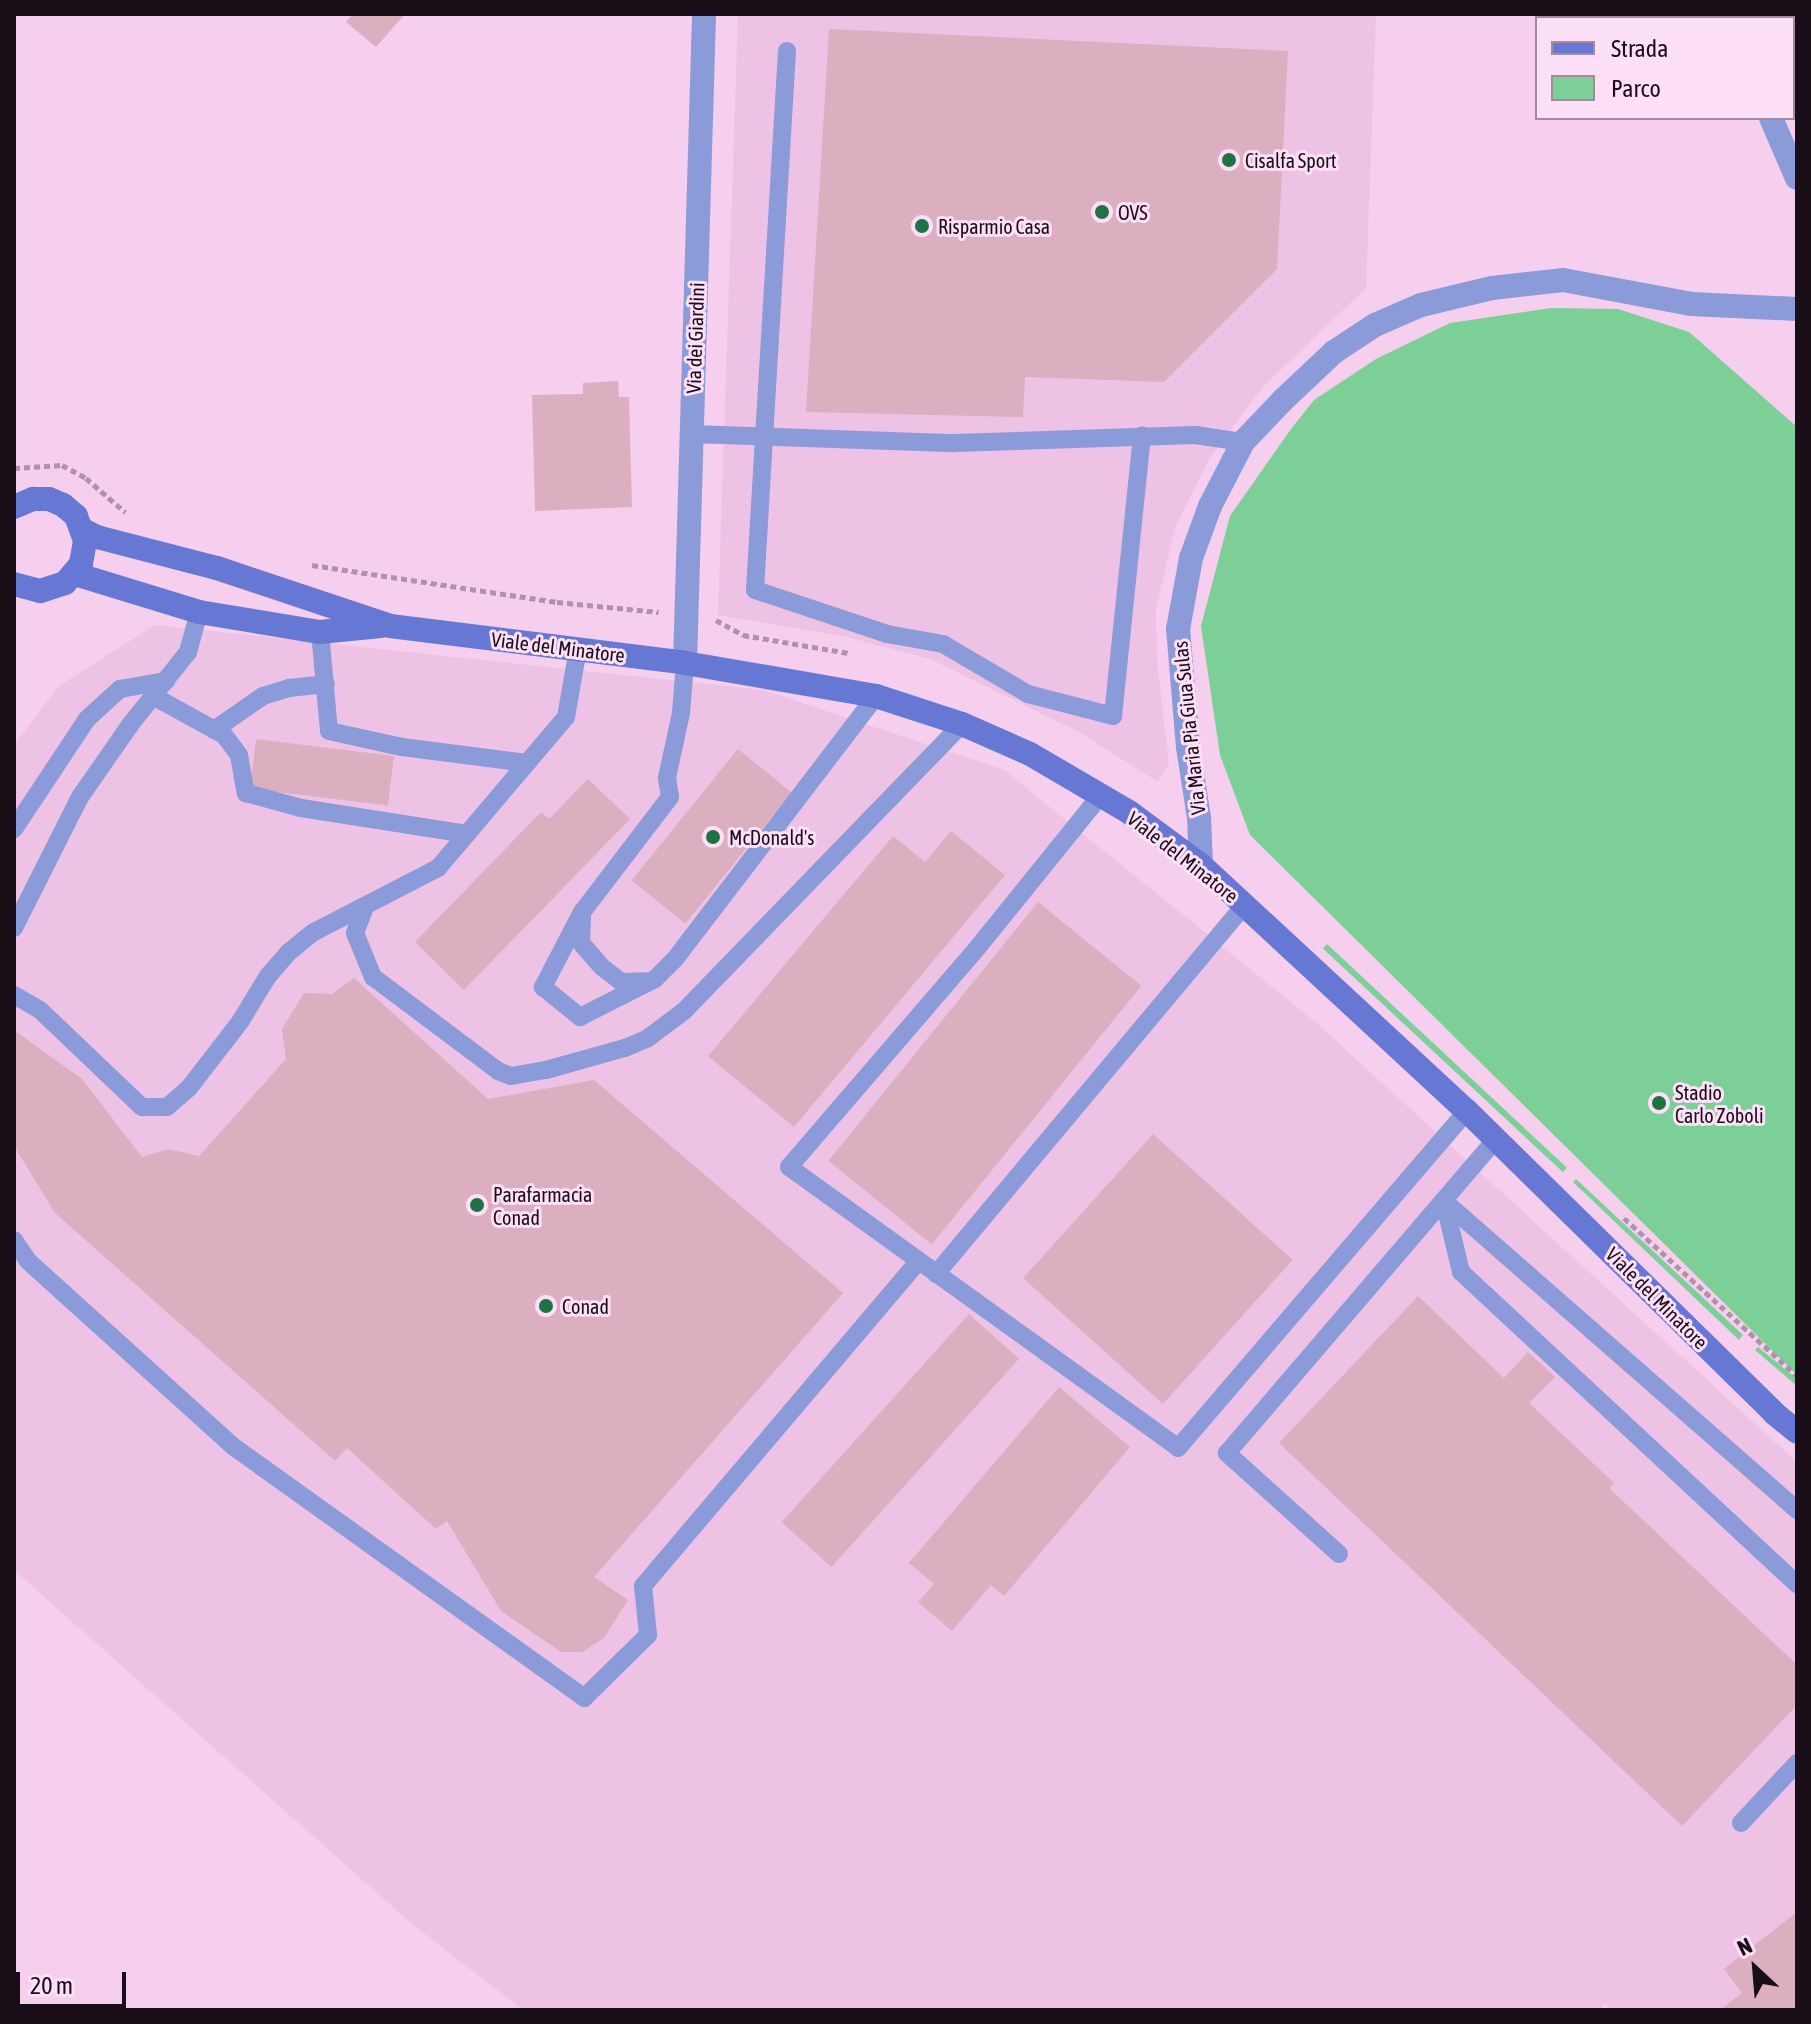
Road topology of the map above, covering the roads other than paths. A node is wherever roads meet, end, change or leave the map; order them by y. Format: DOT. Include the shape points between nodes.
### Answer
graph roads {
  1 [pos="704,14"];
  2 [pos="787,51"];
  3 [pos="1772,120"];
  4 [pos="1797,178"];
  5 [pos="1797,309"];
  6 [pos="692,434"];
  7 [pos="1142,435"];
  8 [pos="762,437"];
  9 [pos="1243,442"];
  10 [pos="15,504"];
  11 [pos="83,530"];
  12 [pos="75,574"];
  13 [pos="18,589"];
  14 [pos="199,612"];
  15 [pos="390,626"];
  16 [pos="320,632"];
  17 [pos="578,649"];
  18 [pos="685,663"];
  19 [pos="166,681"];
  20 [pos="326,684"];
  21 [pos="153,696"];
  22 [pos="876,696"];
  23 [pos="962,724"];
  24 [pos="214,730"];
  25 [pos="527,763"];
  26 [pos="1100,796"];
  27 [pos="14,829"];
  28 [pos="467,834"];
  29 [pos="1201,865"];
  30 [pos="1244,905"];
  31 [pos="365,907"];
  32 [pos="582,912"];
  33 [pos="14,928"];
  34 [pos="655,979"];
  35 [pos="14,995"];
  36 [pos="1467,1111"];
  37 [pos="1496,1139"];
  38 [pos="1444,1201"];
  39 [pos="14,1240"];
  40 [pos="919,1261"];
  41 [pos="936,1274"];
  42 [pos="1797,1432"];
  43 [pos="1797,1510"];
  44 [pos="1339,1554"];
  45 [pos="1797,1584"];
  46 [pos="1797,1763"];
  47 [pos="1741,1823"];
  1 -- 6 [label="street, Via dei Giardini"];
  2 -- 8 [label="lane"];
  3 -- 4 [label="street"];
  5 -- 9 [label="street, Via Maria Pia Giua Sulas" via="1691,304 1563,280 1492,288 1421,305 1375,325 1334,352"];
  6 -- 8 [label="lane"];
  6 -- 18 [label="street, Via dei Giardini"];
  7 -- 8 [label="lane" via="955,443"];
  7 -- 8 [label="lane" via="1113,716 1028,694 943,644 887,634 755,590"];
  7 -- 9 [label="lane"];
  9 -- 29 [label="street, Via Maria Pia Giua Sulas" via="1191,558 1178,629"];
  10 -- 11 [label="main road" via="49,499 76,516"];
  11 -- 12 [label="main road" via="85,553"];
  11 -- 15 [label="main road, Viale del Minatore"];
  12 -- 13 [label="main road" via="53,589"];
  12 -- 14 [label="main road, Viale del Minatore"];
  14 -- 16 [label="main road, Viale del Minatore"];
  14 -- 19 [label="lane" via="188,652"];
  15 -- 16 [label="main road, Viale del Minatore"];
  15 -- 17 [label="main road, Viale del Minatore"];
  16 -- 20 [label="lane"];
  17 -- 18 [label="main road, Viale del Minatore"];
  17 -- 25 [label="lane" via="566,717"];
  18 -- 22 [label="main road, Viale del Minatore"];
  18 -- 32 [label="lane" via="667,778 670,797"];
  19 -- 21 [label="lane"];
  19 -- 27 [label="lane" via="120,689 87,719"];
  20 -- 24 [label="lane" via="263,696"];
  20 -- 25 [label="lane" via="329,731 402,747"];
  21 -- 24 [label="lane"];
  21 -- 33 [label="lane" via="80,797"];
  22 -- 23 [label="main road, Viale del Minatore"];
  22 -- 34 [label="lane"];
  23 -- 26 [label="main road, Viale del Minatore" via="1030,754"];
  23 -- 31 [label="lane" via="684,1011 625,1048 546,1070 511,1076 498,1071 373,977 355,933"];
  24 -- 28 [label="lane" via="239,755 246,793 301,808"];
  25 -- 28 [label="lane"];
  26 -- 29 [label="main road, Viale del Minatore"];
  26 -- 40 [label="lane" via="789,1167"];
  28 -- 31 [label="lane" via="438,868"];
  29 -- 30 [label="main road, Viale del Minatore"];
  30 -- 36 [label="main road, Viale del Minatore"];
  30 -- 41 [label="lane"];
  31 -- 35 [label="lane" via="314,932 289,952 189,1088 167,1107 142,1107 40,1010"];
  32 -- 34 [label="lane" via="581,943 602,967 621,982"];
  32 -- 34 [label="lane" via="543,987 580,1017"];
  36 -- 37 [label="main road, Viale del Minatore"];
  36 -- 41 [label="lane" via="1178,1448"];
  37 -- 38 [label="lane"];
  37 -- 42 [label="main road, Viale del Minatore"];
  38 -- 43 [label="lane"];
  38 -- 44 [label="lane" via="1227,1453"];
  38 -- 45 [label="lane" via="1461,1272"];
  39 -- 40 [label="lane" via="28,1261 234,1447 584,1698 648,1635 643,1586"];
  40 -- 41 [label="lane"];
  46 -- 47 [label="lane"];
}
